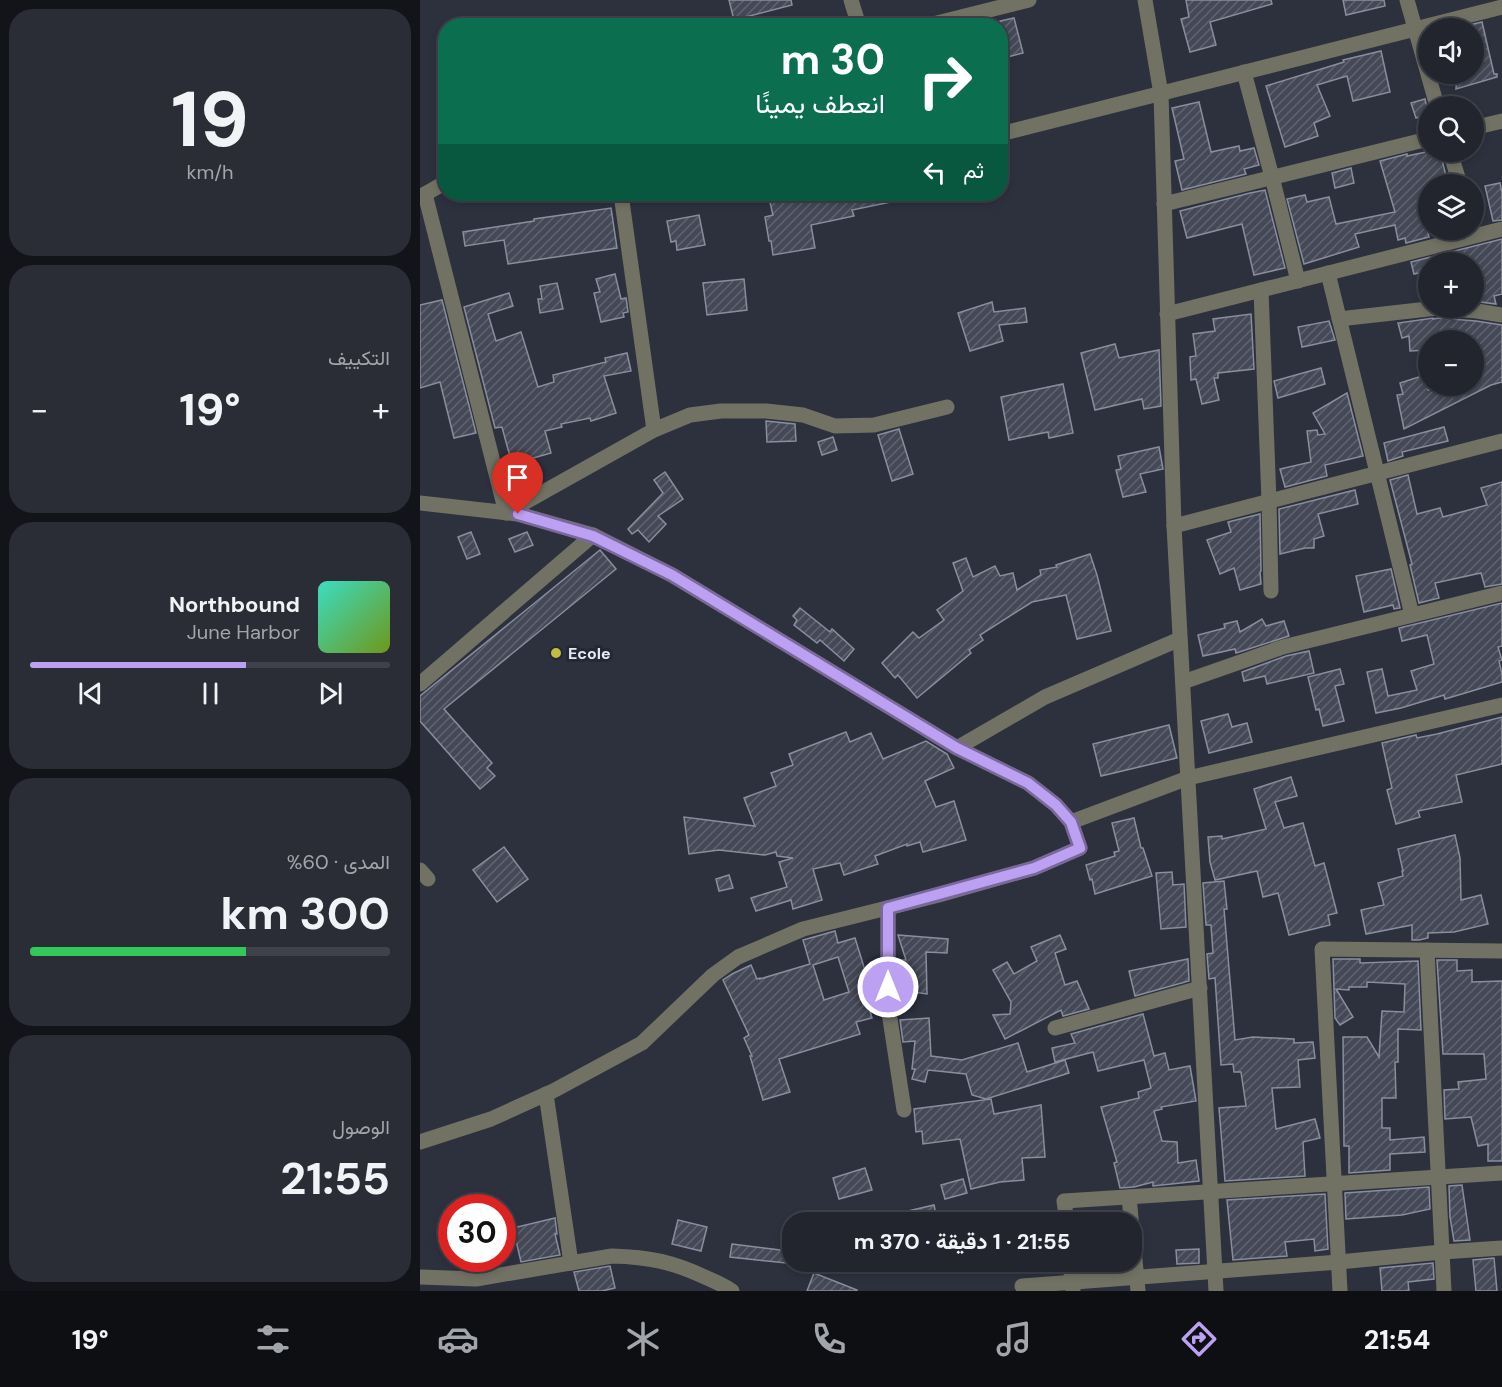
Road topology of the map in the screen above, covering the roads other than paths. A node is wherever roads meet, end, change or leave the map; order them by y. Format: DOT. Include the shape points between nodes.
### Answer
graph roads {
  1 [pos="851,0"];
  2 [pos="1029,0"];
  3 [pos="1145,0"];
  4 [pos="1407,0"];
  5 [pos="1502,7"];
  6 [pos="857,18"];
  7 [pos="957,18"];
  8 [pos="1415,29"];
  9 [pos="1244,72"];
  10 [pos="1161,94"];
  11 [pos="1434,96"];
  12 [pos="1502,121"];
  13 [pos="1484,125"];
  14 [pos="1008,132"];
  15 [pos="1418,141"];
  16 [pos="1272,177"];
  17 [pos="438,187"];
  18 [pos="423,196"];
  19 [pos="622,201"];
  20 [pos="1164,204"];
  21 [pos="1502,229"];
  22 [pos="1484,232"];
  23 [pos="1448,240"];
  24 [pos="1328,273"];
  25 [pos="1298,281"];
  26 [pos="1261,290"];
  27 [pos="1167,314"];
  28 [pos="1502,315"];
  29 [pos="1339,318"];
  30 [pos="947,407"];
  31 [pos="654,430"];
  32 [pos="1502,441"];
  33 [pos="1377,474"];
  34 [pos="1269,501"];
  35 [pos="420,503"];
  36 [pos="506,513"];
  37 [pos="1174,526"];
  38 [pos="593,536"];
  39 [pos="1271,591"];
  40 [pos="1502,593"];
  41 [pos="1412,615"];
  42 [pos="1180,639"];
  43 [pos="1183,682"];
  44 [pos="420,684"];
  45 [pos="1502,705"];
  46 [pos="957,748"];
  47 [pos="1188,778"];
  48 [pos="1071,822"];
  49 [pos="888,908"];
  50 [pos="1427,950"];
  51 [pos="1502,951"];
  52 [pos="1200,988"];
  53 [pos="1055,1029"];
  54 [pos="546,1094"];
  55 [pos="904,1110"];
  56 [pos="420,1142"];
  57 [pos="1502,1173"];
  58 [pos="1438,1177"];
  59 [pos="1335,1184"];
  60 [pos="1210,1191"];
  61 [pos="1129,1197"];
  62 [pos="1066,1212"];
  63 [pos="1502,1248"];
  64 [pos="1442,1252"];
  65 [pos="1338,1262"];
  66 [pos="571,1263"];
  67 [pos="1215,1271"];
  68 [pos="1071,1272"];
  69 [pos="420,1277"];
  70 [pos="1137,1284"];
  71 [pos="1022,1286"];
  72 [pos="1073,1287"];
  73 [pos="732,1291"];
  74 [pos="1216,1291"];
  75 [pos="1340,1291"];
  76 [pos="1444,1291"];
  1 -- 6 [label="street"];
  2 -- 7 [label="street"];
  3 -- 10 [label="street"];
  4 -- 8 [label="street"];
  5 -- 8 [label="street"];
  8 -- 9 [label="street"];
  8 -- 11 [label="street"];
  9 -- 10 [label="street"];
  9 -- 16 [label="street"];
  10 -- 14 [label="street"];
  10 -- 20 [label="street"];
  12 -- 13 [label="street"];
  15 -- 16 [label="street"];
  16 -- 20 [label="street"];
  16 -- 25 [label="street"];
  17 -- 18 [label="street"];
  18 -- 36 [label="street"];
  19 -- 31 [label="street"];
  20 -- 27 [label="street"];
  21 -- 22 [label="street"];
  23 -- 24 [label="street"];
  24 -- 25 [label="street"];
  24 -- 29 [label="street"];
  25 -- 26 [label="street"];
  26 -- 27 [label="street"];
  26 -- 34 [label="street"];
  27 -- 37 [label="street"];
  28 -- 29 [label="street" via="1437,308"];
  29 -- 33 [label="street"];
  30 -- 31 [label="street" via="874,425 835,426 803,415 721,411 690,415"];
  31 -- 36 [label="street"];
  32 -- 33 [label="street"];
  33 -- 34 [label="street"];
  33 -- 41 [label="street"];
  34 -- 37 [label="street"];
  34 -- 39 [label="street"];
  35 -- 36 [label="street"];
  36 -- 38 [label="street"];
  37 -- 42 [label="street"];
  38 -- 44 [label="street"];
  38 -- 46 [label="street" via="672,575"];
  40 -- 41 [label="street"];
  41 -- 43 [label="street" via="1283,646"];
  42 -- 43 [label="street"];
  42 -- 46 [label="street" via="1045,697"];
  43 -- 47 [label="street"];
  45 -- 47 [label="street"];
  46 -- 48 [label="street" via="1028,783"];
  47 -- 48 [label="street"];
  47 -- 52 [label="street"];
  48 -- 49 [label="street" via="1080,848 1034,868"];
  49 -- 54 [label="street" via="803,929 738,957 713,975 642,1043"];
  49 -- 55 [label="street" via="888,1006"];
  50 -- 51 [label="street"];
  50 -- 58 [label="street"];
  50 -- 59 [label="street" via="1322,949"];
  52 -- 53 [label="street"];
  52 -- 60 [label="street"];
  54 -- 56 [label="street" via="491,1119"];
  54 -- 66 [label="street"];
  57 -- 58 [label="street"];
  58 -- 59 [label="street"];
  58 -- 64 [label="street"];
  59 -- 60 [label="street"];
  59 -- 65 [label="street"];
  60 -- 61 [label="street"];
  60 -- 67 [label="street"];
  61 -- 62 [label="street" via="1065,1201"];
  61 -- 70 [label="street"];
  63 -- 64 [label="street"];
  64 -- 65 [label="street"];
  64 -- 76 [label="street"];
  65 -- 67 [label="street"];
  65 -- 75 [label="street"];
  66 -- 69 [label="street" via="476,1279"];
  66 -- 73 [label="street" via="635,1256 683,1266"];
  67 -- 70 [label="street"];
  67 -- 74 [label="street"];
  68 -- 72 [label="street"];
  70 -- 72 [label="street"];
  71 -- 72 [label="street"];
}
